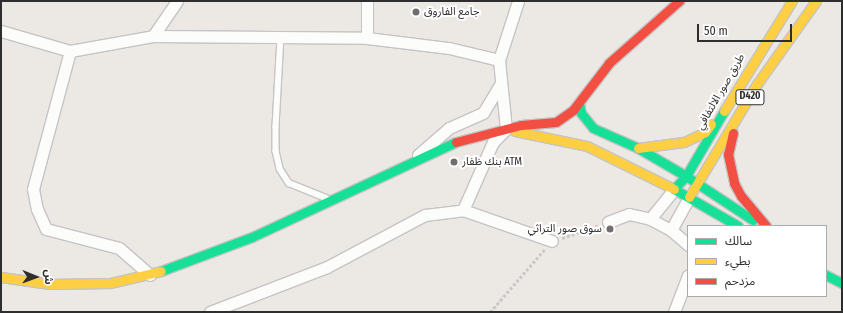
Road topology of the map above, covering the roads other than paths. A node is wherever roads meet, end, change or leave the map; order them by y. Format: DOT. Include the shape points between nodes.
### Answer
graph roads {
  1 [pos="176,1"];
  2 [pos="367,1"];
  3 [pos="679,1"];
  4 [pos="792,1"];
  5 [pos="816,1"];
  6 [pos="516,2"];
  7 [pos="1,31"];
  8 [pos="153,36"];
  9 [pos="281,36"];
  10 [pos="367,38"];
  11 [pos="70,51"];
  12 [pos="499,60"];
  13 [pos="500,85"];
  14 [pos="579,103"];
  15 [pos="723,112"];
  16 [pos="736,121"];
  17 [pos="506,129"];
  18 [pos="638,148"];
  19 [pos="408,163"];
  20 [pos="686,176"];
  21 [pos="696,182"];
  22 [pos="674,189"];
  23 [pos="689,197"];
  24 [pos="328,199"];
  25 [pos="463,210"];
  26 [pos="650,218"];
  27 [pos="608,222"];
  28 [pos="736,225"];
  29 [pos="760,225"];
  30 [pos="765,225"];
  31 [pos="671,230"];
  32 [pos="552,241"];
  33 [pos="687,244"];
  34 [pos="150,275"];
  35 [pos="827,276"];
  36 [pos="1,277"];
  37 [pos="687,279"];
  38 [pos="842,283"];
  39 [pos="210,312"];
  40 [pos="674,312"];
  1 -- 8 [label="street"];
  2 -- 10 [label="street"];
  3 -- 14 [label="street" via="609,63"];
  4 -- 15 [label="street, طريق صور الالتفافي / D420"];
  5 -- 16 [label="street, D420" via="757,84"];
  6 -- 12 [label="street"];
  7 -- 11 [label="street"];
  8 -- 9 [label="street"];
  8 -- 11 [label="street"];
  9 -- 10 [label="street"];
  9 -- 24 [label="lane" via="276,127 276,151 280,169 289,183"];
  10 -- 12 [label="street" via="449,48"];
  11 -- 34 [label="street" via="33,189 37,209 46,229 119,248"];
  12 -- 13 [label="street"];
  13 -- 17 [label="street"];
  13 -- 19 [label="street" via="482,113 449,128"];
  14 -- 17 [label="street" via="568,115 556,122"];
  14 -- 18 [label="street" via="581,114 593,128"];
  15 -- 18 [label="street" via="705,132 692,139 661,147"];
  15 -- 20 [label="street, طريق صور الالتفافي / D420"];
  16 -- 21 [label="street, D420"];
  16 -- 30 [label="street" via="728,154 732,176 741,196"];
  17 -- 19 [label="street" via="474,134"];
  17 -- 22 [label="street" via="587,146"];
  17 -- 25 [label="street" via="493,142"];
  18 -- 20 [label="street"];
  19 -- 24 [label="street"];
  20 -- 21 [label="street"];
  20 -- 22 [label="street, طريق صور الالتفافي / D420"];
  21 -- 23 [label="street, D420"];
  21 -- 29 [label="street"];
  22 -- 23 [label="street"];
  22 -- 26 [label="street"];
  23 -- 28 [label="street"];
  23 -- 31 [label="street"];
  24 -- 34 [label="street" via="252,237"];
  25 -- 32 [label="street"];
  25 -- 39 [label="street" via="425,215 327,267"];
  26 -- 27 [label="street" via="629,214"];
  26 -- 31 [label="street"];
  31 -- 33 [label="street"];
  34 -- 36 [label="street" via="110,283 49,284"];
  35 -- 38 [label="street"];
  37 -- 40 [label="street"];
}
